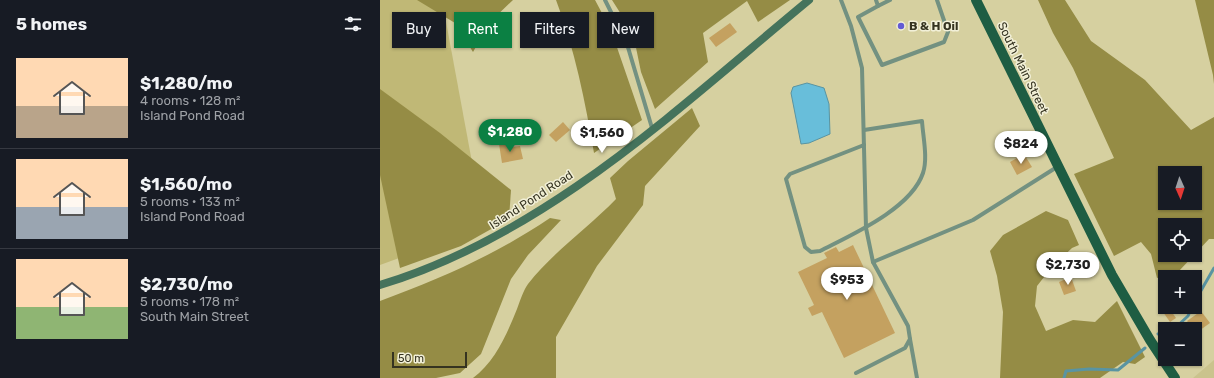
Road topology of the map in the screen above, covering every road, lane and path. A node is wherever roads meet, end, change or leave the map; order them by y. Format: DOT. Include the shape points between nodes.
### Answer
graph roads {
  1 [pos="605,0"];
  2 [pos="809,0"];
  3 [pos="841,0"];
  4 [pos="876,0"];
  5 [pos="890,0"];
  6 [pos="937,0"];
  7 [pos="976,0"];
  8 [pos="878,6"];
  9 [pos="652,128"];
  10 [pos="864,130"];
  11 [pos="864,145"];
  12 [pos="1057,167"];
  13 [pos="866,228"];
  14 [pos="874,262"];
  15 [pos="380,285"];
  16 [pos="910,339"];
  17 [pos="856,373"];
  18 [pos="917,378"];
  19 [pos="1175,378"];
  1 -- 9 [label="lane" via="627,44"];
  2 -- 9 [label="street, Island Pond Road"];
  3 -- 10 [label="lane" via="852,26 862,68"];
  4 -- 8 [label="lane"];
  5 -- 8 [label="lane"];
  6 -- 8 [label="lane" via="948,32 944,42 882,65 858,17"];
  7 -- 12 [label="main road, South Main Street"];
  9 -- 15 [label="street, Island Pond Road" via="549,205 501,235 437,266"];
  10 -- 11 [label="lane"];
  10 -- 13 [label="lane" via="922,122 924,155 923,173 914,190 891,211"];
  11 -- 13 [label="lane"];
  11 -- 13 [label="lane" via="790,174 786,179 805,247 812,252 820,251"];
  12 -- 14 [label="lane" via="972,220"];
  12 -- 19 [label="main road, South Main Street" via="1112,275"];
  13 -- 14 [label="lane"];
  14 -- 16 [label="lane" via="908,326"];
  16 -- 17 [label="lane" via="905,348"];
  16 -- 18 [label="lane"];
}
